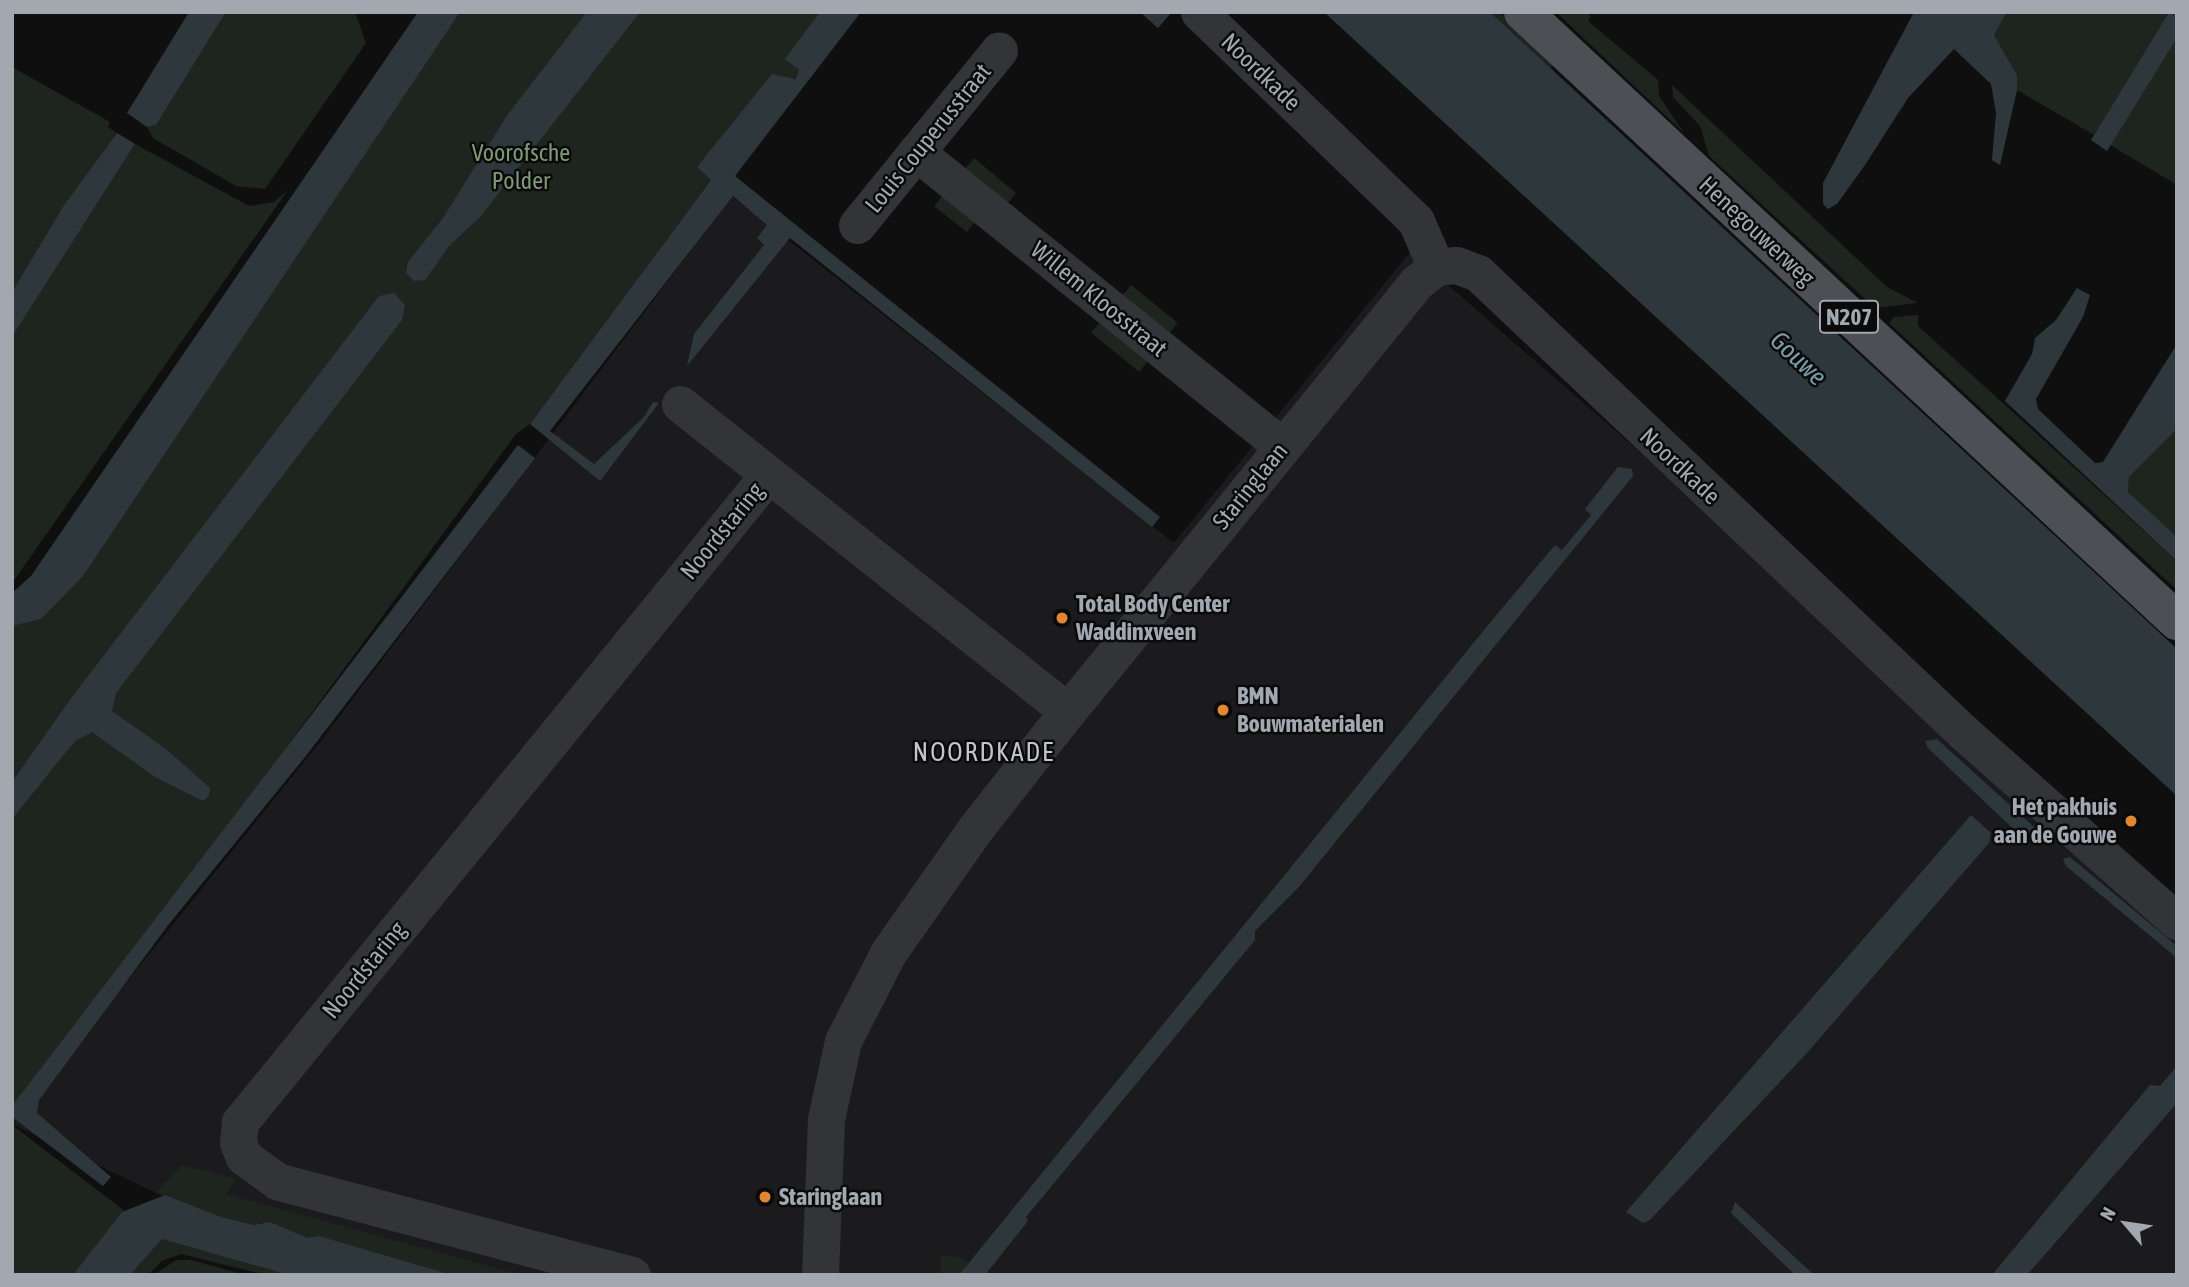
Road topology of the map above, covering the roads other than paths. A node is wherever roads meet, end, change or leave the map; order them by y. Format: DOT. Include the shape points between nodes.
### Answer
graph roads {
  1 [pos="1199,12"];
  2 [pos="1523,12"];
  3 [pos="999,50"];
  4 [pos="916,152"];
  5 [pos="857,225"];
  6 [pos="1436,267"];
  7 [pos="680,404"];
  8 [pos="1282,446"];
  9 [pos="768,475"];
  10 [pos="2177,621"];
  11 [pos="1068,711"];
  12 [pos="2177,921"];
  13 [pos="632,1275"];
  14 [pos="820,1275"];
  1 -- 6 [label="street, Noordkade" via="1416,221"];
  2 -- 10 [label="main road, Henegouwerweg / N207"];
  3 -- 4 [label="street, Louis Couperusstraat"];
  4 -- 5 [label="street, Louis Couperusstraat"];
  4 -- 8 [label="street, Willem Kloosstraat"];
  6 -- 8 [label="street, Staringlaan" via="1417,282"];
  6 -- 12 [label="street, Noordkade" via="1456,265 1478,273 1963,732"];
  7 -- 9 [label="street"];
  8 -- 11 [label="street, Staringlaan"];
  9 -- 11 [label="street"];
  9 -- 13 [label="street, Noordstaring" via="240,1122 238,1143 244,1157 277,1181"];
  11 -- 14 [label="street, Staringlaan" via="936,883 888,953 853,1018 843,1041 826,1119"];
}
